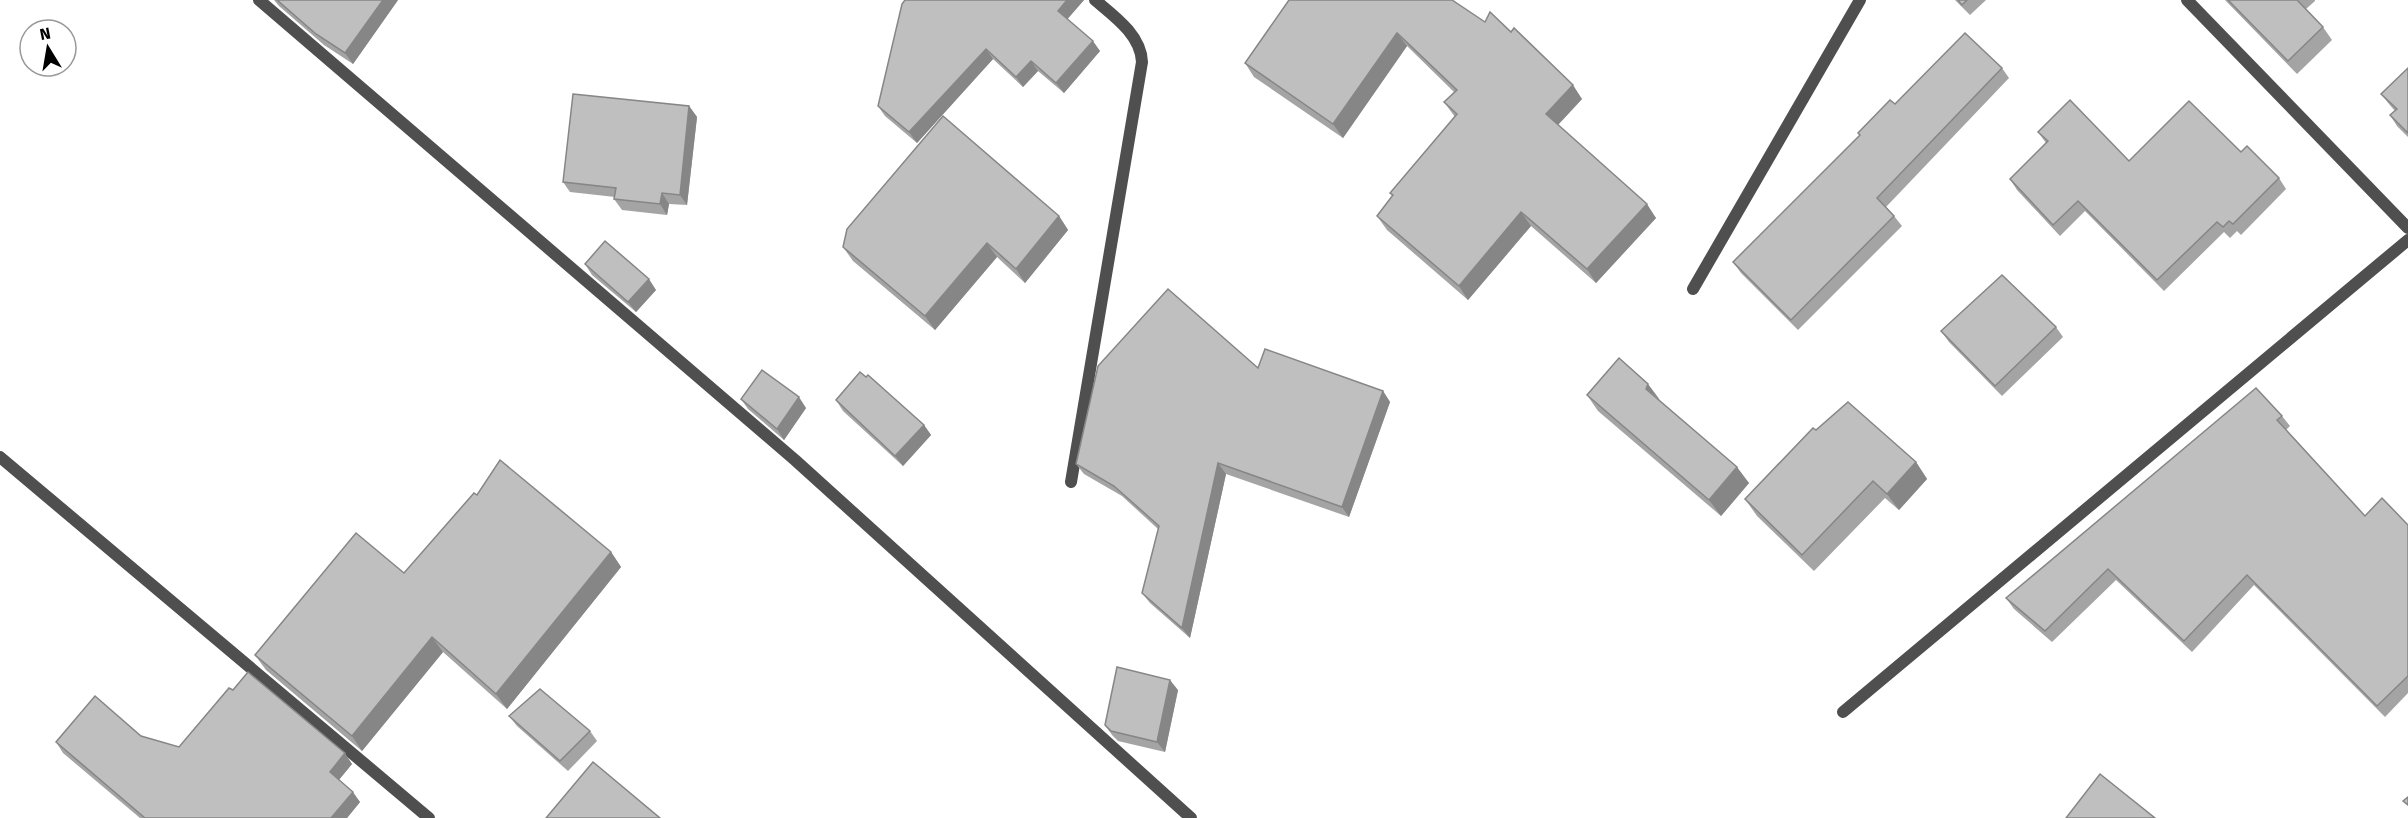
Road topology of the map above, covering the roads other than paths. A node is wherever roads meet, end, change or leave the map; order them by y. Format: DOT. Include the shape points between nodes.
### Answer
graph roads {
  1 [pos="259,0"];
  2 [pos="1095,0"];
  3 [pos="1860,0"];
  4 [pos="2187,0"];
  5 [pos="2408,228"];
  6 [pos="2408,240"];
  7 [pos="1693,289"];
  8 [pos="0,457"];
  9 [pos="1071,482"];
  10 [pos="1843,712"];
  11 [pos="429,818"];
  12 [pos="1191,818"];
  1 -- 12 [label="street" via="795,460"];
  2 -- 9 [label="street" via="1133,38 1142,62"];
  3 -- 7 [label="street"];
  4 -- 5 [label="street"];
  6 -- 10 [label="street"];
  8 -- 11 [label="street"];
}
